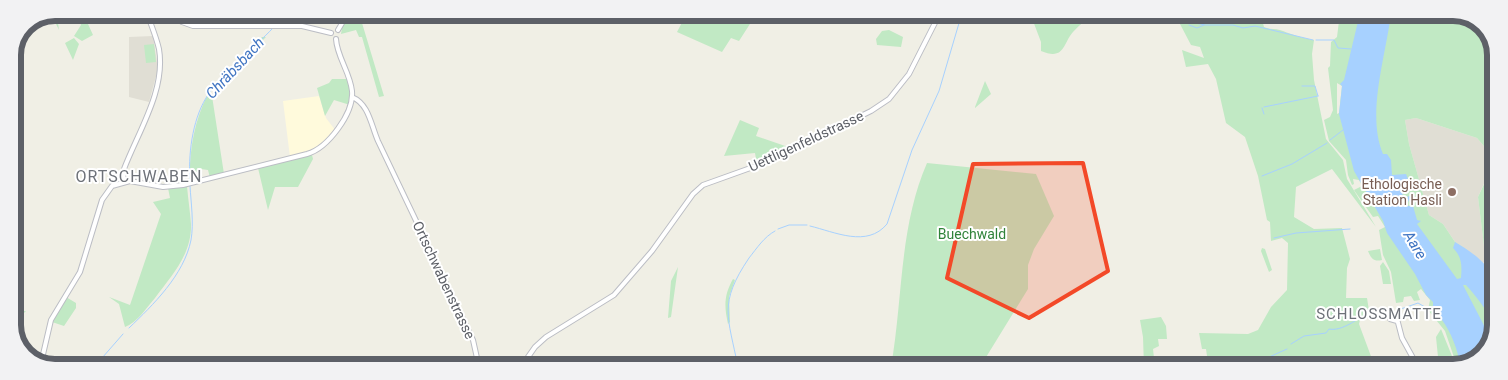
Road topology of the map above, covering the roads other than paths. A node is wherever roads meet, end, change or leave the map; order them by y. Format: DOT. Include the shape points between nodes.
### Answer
graph roads {
  1 [pos="150,21"];
  2 [pos="181,21"];
  3 [pos="343,21"];
  4 [pos="936,21"];
  5 [pos="338,30"];
  6 [pos="331,33"];
  7 [pos="336,39"];
  8 [pos="352,97"];
  9 [pos="122,182"];
  10 [pos="1397,321"];
  11 [pos="43,356"];
  12 [pos="477,359"];
  13 [pos="526,359"];
  14 [pos="1413,359"];
  1 -- 9 [label="main road" via="159,50 159,76"];
  2 -- 6 [label="main road" via="193,26 302,26"];
  3 -- 5 [label="main road"];
  4 -- 13 [label="main road, Uettligenfeldstrasse" via="909,74 889,98 767,162 702,185 614,295 546,338"];
  5 -- 6 [label="main road"];
  5 -- 7 [label="main road" via="340,36"];
  6 -- 7 [label="main road"];
  7 -- 8 [label="main road" via="352,87"];
  8 -- 9 [label="main road" via="333,136 318,150 189,184 168,187"];
  8 -- 12 [label="main road, Ortschwabenstrasse" via="362,101 366,108 473,340"];
  9 -- 11 [label="main road" via="110,188 104,197 83,265 51,320"];
  10 -- 14 [label="main road"];
}
